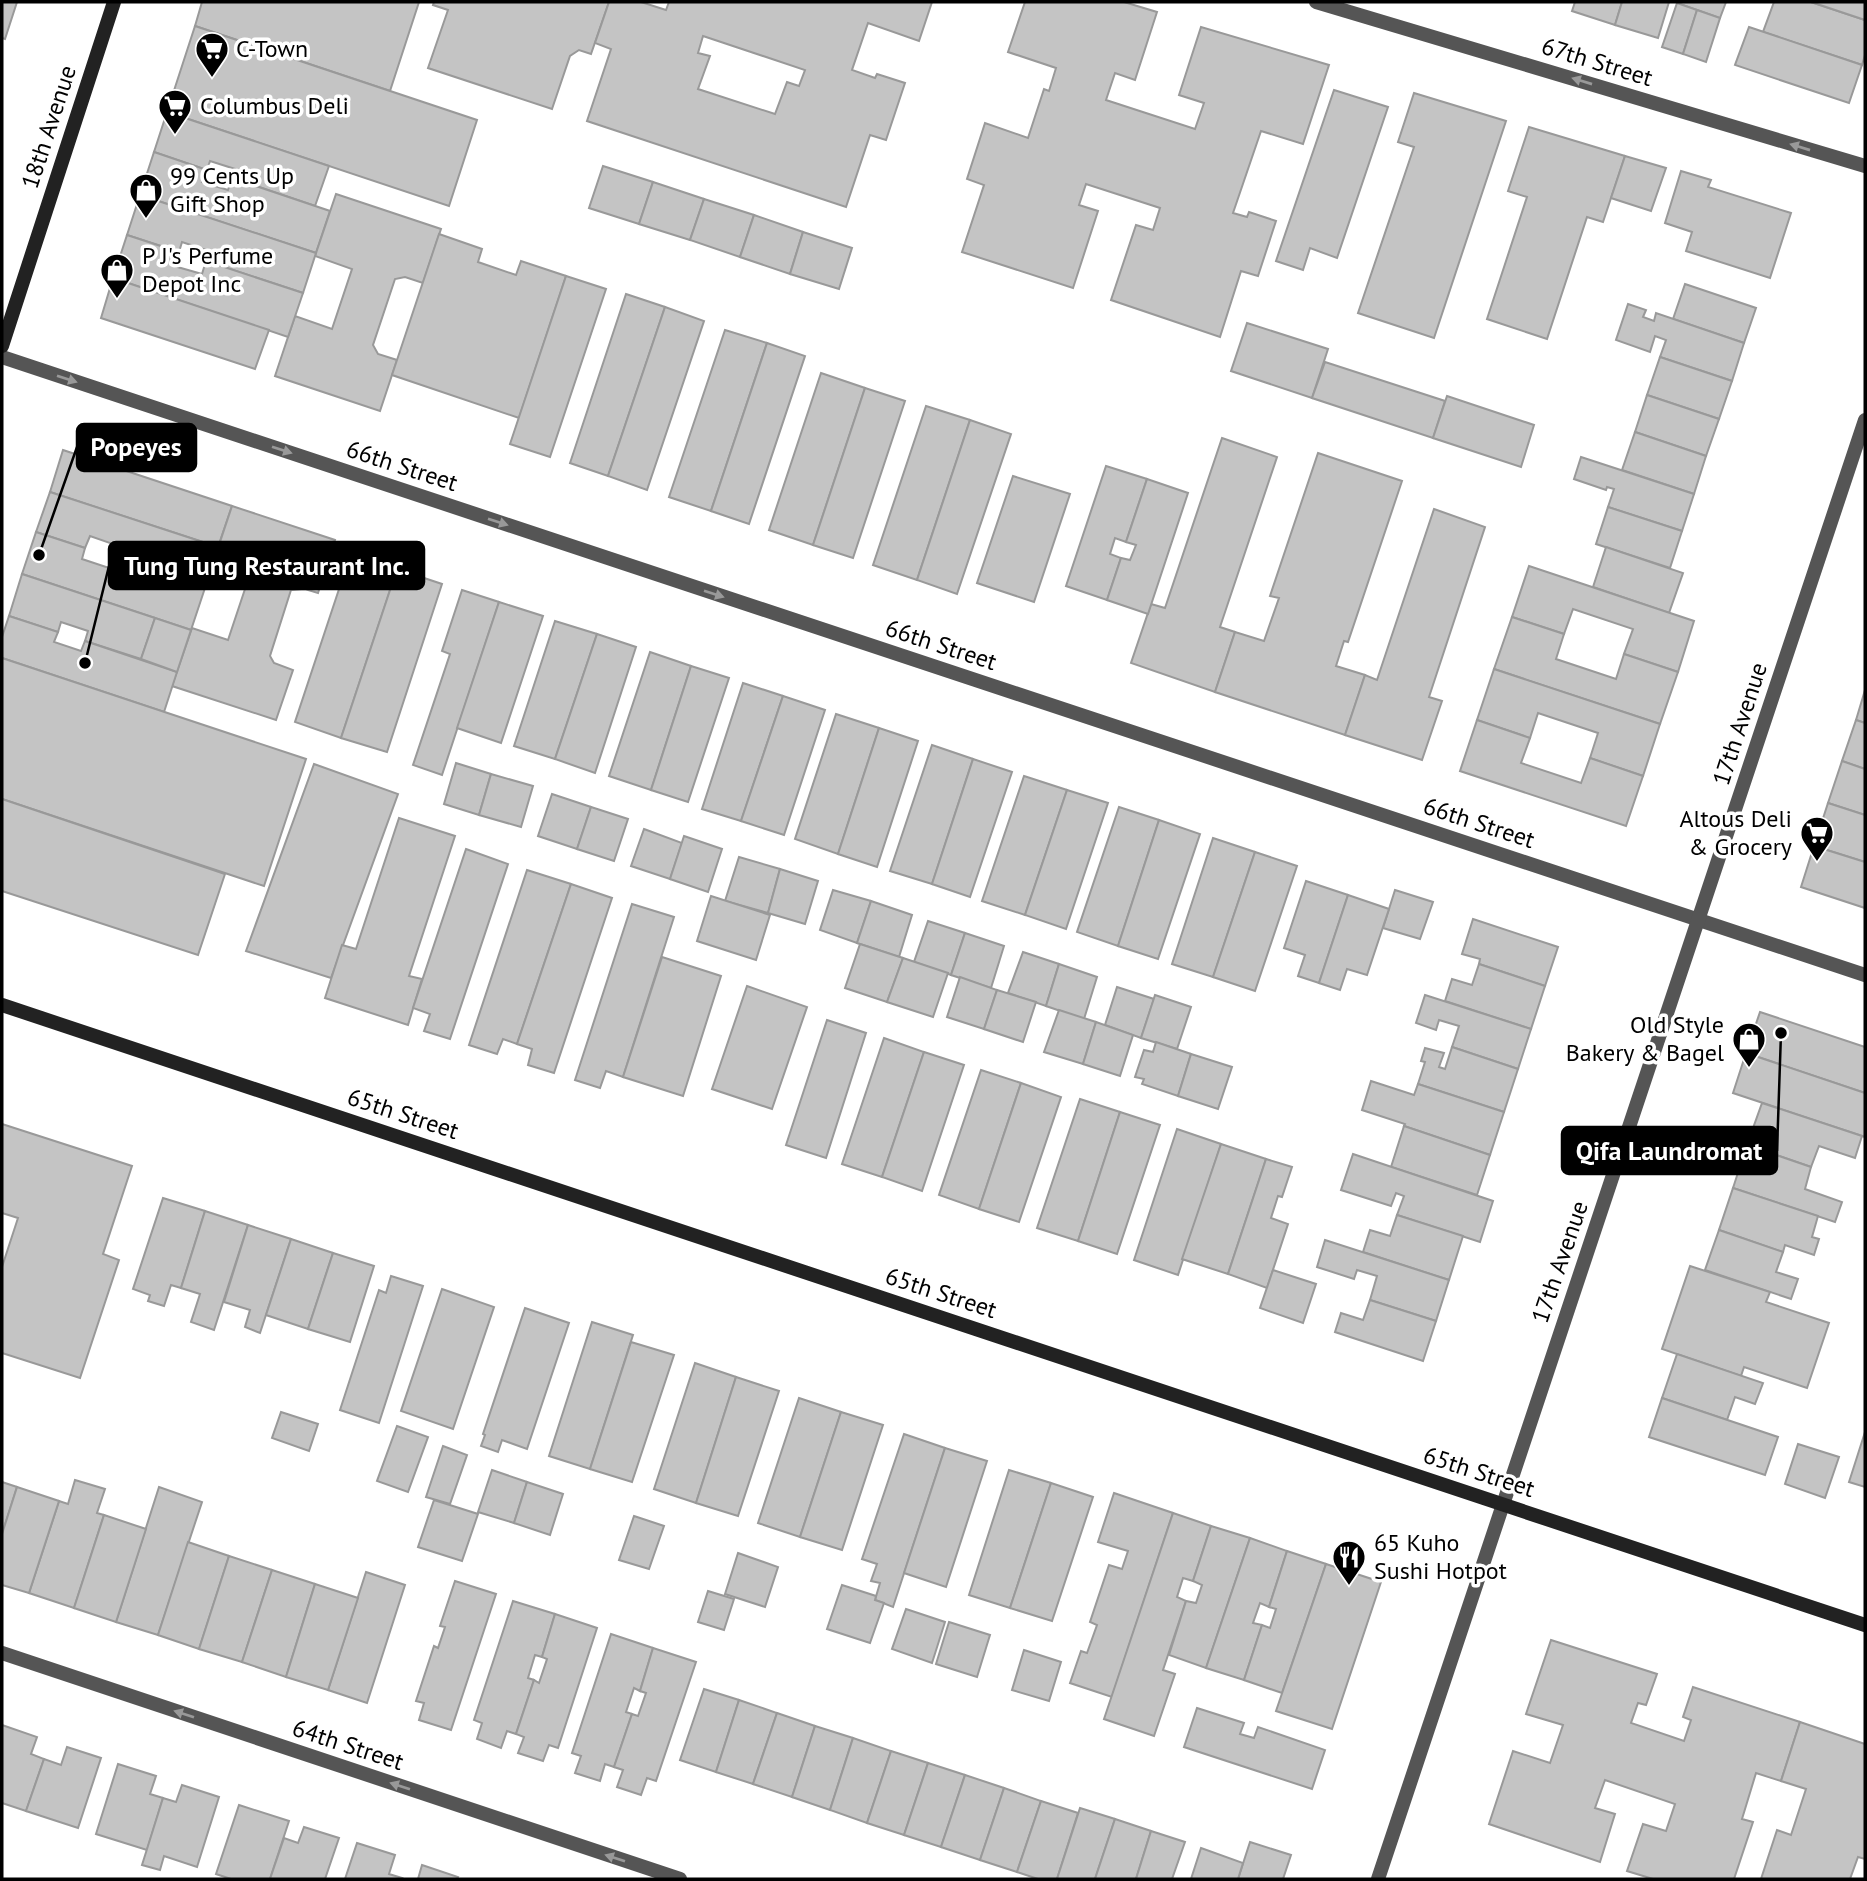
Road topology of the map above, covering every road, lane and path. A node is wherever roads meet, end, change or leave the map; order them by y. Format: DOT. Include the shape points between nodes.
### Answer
graph roads {
  1 [pos="114,2"];
  2 [pos="1316,2"];
  3 [pos="1865,166"];
  4 [pos="2,346"];
  5 [pos="2,357"];
  6 [pos="1865,419"];
  7 [pos="1698,920"];
  8 [pos="1865,975"];
  9 [pos="2,1005"];
  10 [pos="1503,1503"];
  11 [pos="1865,1625"];
  12 [pos="2,1653"];
  13 [pos="680,1879"];
  14 [pos="1378,1879"];
  1 -- 4 [label="main road, 18th Avenue"];
  3 -- 2 [label="street, 67th Street, one-way"];
  5 -- 7 [label="street, 66th Street, one-way"];
  6 -- 7 [label="street, 17th Avenue"];
  7 -- 8 [label="street, 66th Street"];
  7 -- 10 [label="street, 17th Avenue"];
  9 -- 10 [label="main road, 65th Street"];
  10 -- 11 [label="main road, 65th Street"];
  10 -- 14 [label="street, 17th Avenue"];
  13 -- 12 [label="street, 64th Street, one-way"];
}
